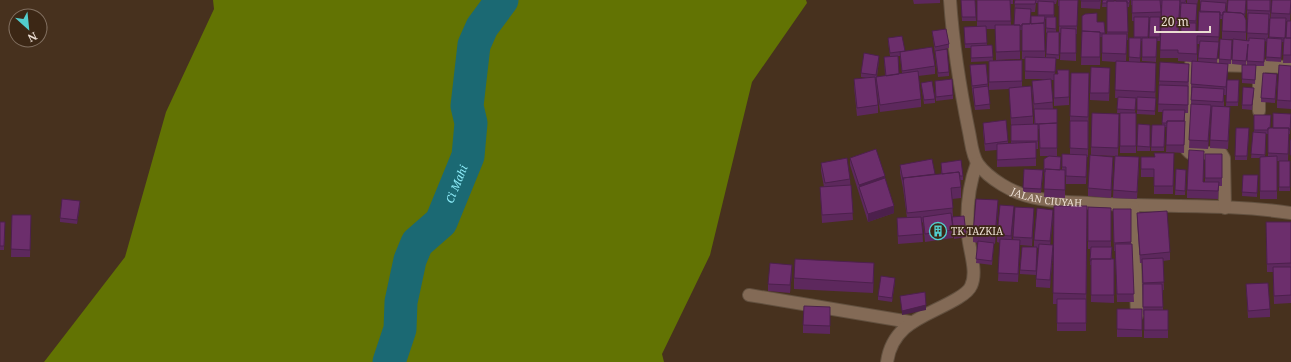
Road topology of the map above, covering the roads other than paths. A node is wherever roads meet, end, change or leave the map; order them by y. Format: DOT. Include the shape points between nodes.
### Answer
graph roads {
  1 [pos="950,0"];
  2 [pos="1176,64"];
  3 [pos="1192,64"];
  4 [pos="1259,67"];
  5 [pos="1291,67"];
  6 [pos="1259,111"];
  7 [pos="977,163"];
  8 [pos="1133,207"];
  9 [pos="1225,208"];
  10 [pos="1291,213"];
  11 [pos="749,294"];
  12 [pos="1137,314"];
  13 [pos="910,322"];
  14 [pos="887,362"];
  1 -- 7 [label="street" via="963,103"];
  2 -- 3 [label="street"];
  3 -- 4 [label="street"];
  3 -- 9 [label="street" via="1187,150 1190,153 1221,153 1224,158"];
  4 -- 5 [label="street"];
  4 -- 6 [label="street"];
  7 -- 8 [label="street, JALAN CIUYAH" via="997,180 1030,197"];
  7 -- 13 [label="street" via="970,179 967,211 974,276 971,286 952,302"];
  8 -- 9 [label="street, JALAN CIUYAH"];
  8 -- 12 [label="street"];
  9 -- 10 [label="street, JALAN CIUYAH" via="1265,209"];
  11 -- 13 [label="street"];
  13 -- 14 [label="street" via="895,341"];
}
